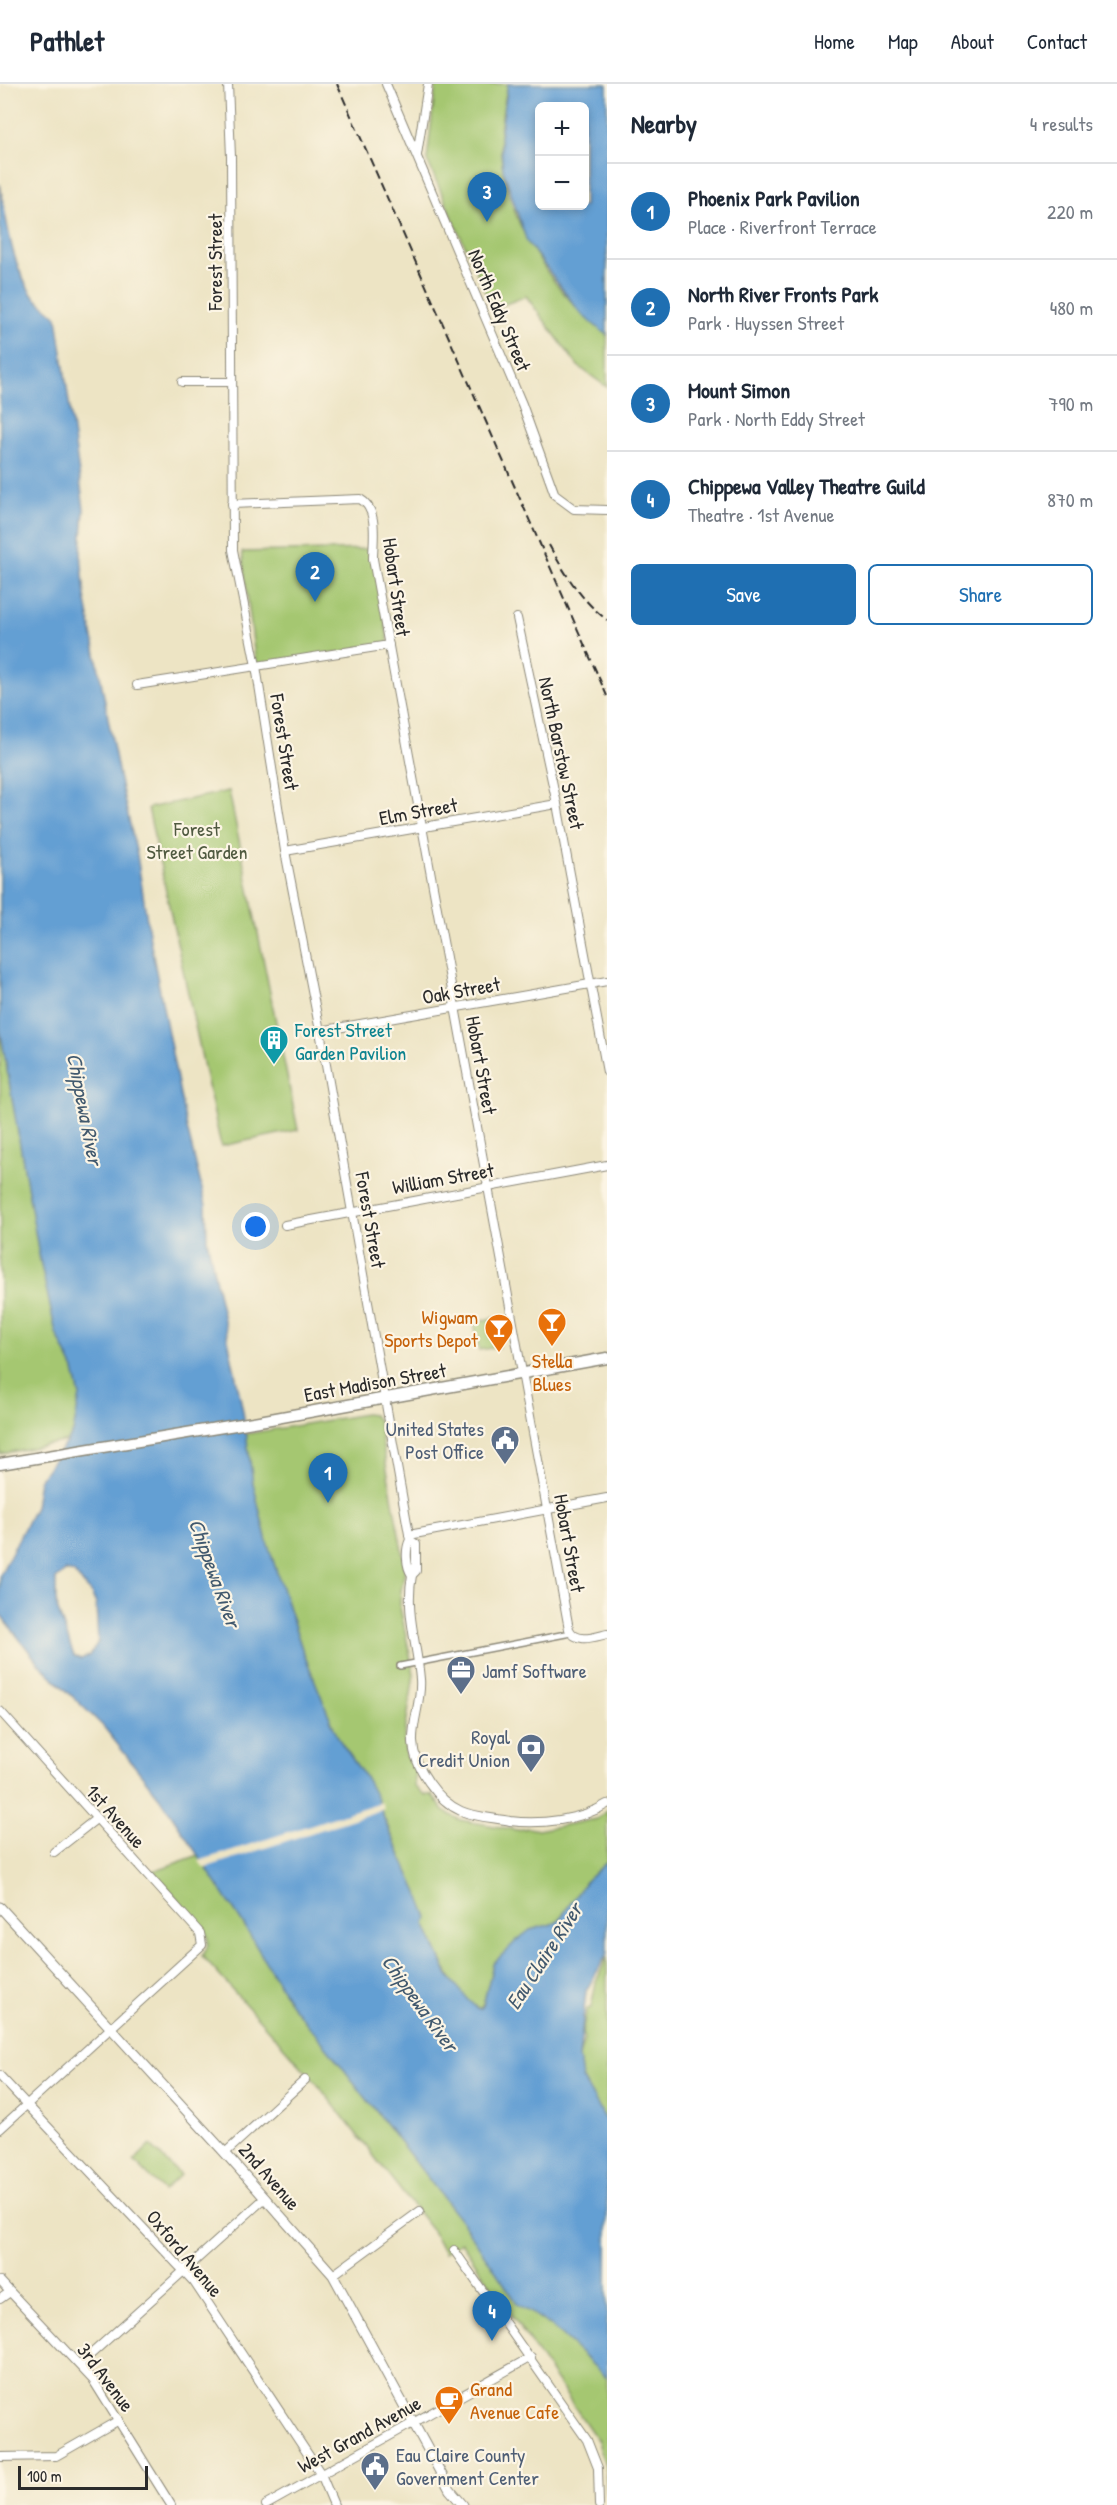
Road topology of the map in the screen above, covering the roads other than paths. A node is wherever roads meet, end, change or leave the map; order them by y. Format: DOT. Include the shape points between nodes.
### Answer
graph roads {
  1 [pos="228,84"];
  2 [pos="387,84"];
  3 [pos="428,84"];
  4 [pos="417,157"];
  5 [pos="182,382"];
  6 [pos="231,382"];
  7 [pos="232,504"];
  8 [pos="607,510"];
  9 [pos="517,618"];
  10 [pos="389,645"];
  11 [pos="256,666"];
  12 [pos="137,685"];
  13 [pos="557,804"];
  14 [pos="421,827"];
  15 [pos="285,851"];
  16 [pos="607,981"];
  17 [pos="591,984"];
  18 [pos="455,1008"];
  19 [pos="320,1031"];
  20 [pos="607,1072"];
  21 [pos="607,1165"];
  22 [pos="488,1187"];
  23 [pos="352,1212"];
  24 [pos="285,1225"];
  25 [pos="607,1358"];
  26 [pos="522,1373"];
  27 [pos="383,1399"];
  28 [pos="0,1464"];
  29 [pos="607,1498"];
  30 [pos="547,1510"];
  31 [pos="409,1537"];
  32 [pos="571,1633"];
  33 [pos="607,1635"];
  34 [pos="419,1663"];
  35 [pos="400,1666"];
  36 [pos="0,1711"];
  37 [pos="607,1804"];
  38 [pos="96,1819"];
  39 [pos="54,1852"];
  40 [pos="0,1907"];
  41 [pos="111,2028"];
  42 [pos="0,2076"];
  43 [pos="305,2080"];
  44 [pos="27,2105"];
  45 [pos="0,2129"];
  46 [pos="225,2152"];
  47 [pos="266,2198"];
  48 [pos="420,2211"];
  49 [pos="454,2250"];
  50 [pos="184,2271"];
  51 [pos="333,2275"];
  52 [pos="0,2281"];
  53 [pos="10,2292"];
  54 [pos="0,2299"];
  55 [pos="531,2357"];
  56 [pos="80,2364"];
  57 [pos="119,2420"];
  58 [pos="414,2423"];
  59 [pos="0,2457"];
  60 [pos="321,2474"];
  61 [pos="171,2505"];
  62 [pos="266,2505"];
  63 [pos="334,2505"];
  64 [pos="463,2505"];
  65 [pos="599,2505"];
  1 -- 6 [label="street, Forest Street"];
  2 -- 4 [label="street, North Eddy Street"];
  3 -- 4 [label="street"];
  4 -- 8 [label="street, North Eddy Street" via="522,404 555,495 574,509"];
  5 -- 6 [label="street"];
  6 -- 7 [label="street, Forest Street"];
  7 -- 10 [label="street, Hobart Street" via="360,499 367,503 372,511 373,559"];
  7 -- 11 [label="street, Forest Street" via="233,549"];
  9 -- 13 [label="street, North Barstow Street"];
  10 -- 11 [label="street"];
  10 -- 14 [label="street, Hobart Street"];
  11 -- 12 [label="street"];
  11 -- 15 [label="street, Forest Street"];
  13 -- 14 [label="street, Elm Street"];
  13 -- 17 [label="street, North Barstow Street"];
  14 -- 15 [label="street, Elm Street"];
  14 -- 18 [label="street, Hobart Street"];
  15 -- 19 [label="street, Forest Street"];
  16 -- 17 [label="street, Oak Street"];
  17 -- 18 [label="street, Oak Street"];
  17 -- 20 [label="street, North Barstow Street"];
  18 -- 19 [label="street, Oak Street"];
  18 -- 22 [label="street, Hobart Street"];
  19 -- 23 [label="street, Forest Street"];
  21 -- 22 [label="street, William Street"];
  22 -- 23 [label="street, William Street"];
  22 -- 26 [label="street, Hobart Street"];
  23 -- 24 [label="street, William Street"];
  23 -- 27 [label="street, Forest Street"];
  25 -- 26 [label="main road, East Madison Street"];
  26 -- 27 [label="main road, East Madison Street"];
  26 -- 30 [label="street, Hobart Street"];
  27 -- 28 [label="main road, East Madison Street"];
  27 -- 31 [label="street, Forest Street"];
  29 -- 30 [label="street"];
  30 -- 31 [label="street"];
  30 -- 32 [label="street, Hobart Street"];
  31 -- 34 [label="street, Forest Street" via="416,1544 418,1558 408,1604"];
  32 -- 33 [label="street" via="586,1638"];
  32 -- 34 [label="street"];
  34 -- 35 [label="street"];
  34 -- 37 [label="street, Forest Street" via="414,1750 428,1779 453,1807 462,1812 533,1822 586,1814"];
  36 -- 38 [label="street, 1st Avenue"];
  38 -- 39 [label="street"];
  38 -- 41 [label="street, 1st Avenue" via="200,1933 202,1946"];
  40 -- 41 [label="street, 2nd Avenue"];
  41 -- 44 [label="street"];
  41 -- 46 [label="street, 2nd Avenue"];
  42 -- 44 [label="street, Oxford Avenue"];
  43 -- 46 [label="street"];
  44 -- 45 [label="street"];
  44 -- 50 [label="street, Oxford Avenue"];
  46 -- 47 [label="street, 2nd Avenue"];
  47 -- 50 [label="street"];
  47 -- 51 [label="street, 2nd Avenue"];
  48 -- 51 [label="street"];
  49 -- 55 [label="street"];
  50 -- 56 [label="street"];
  50 -- 60 [label="street, Oxford Avenue"];
  51 -- 58 [label="street, 2nd Avenue"];
  52 -- 53 [label="street, 3rd Avenue"];
  53 -- 54 [label="street"];
  53 -- 56 [label="street, 3rd Avenue"];
  55 -- 58 [label="street, West Grand Avenue"];
  55 -- 65 [label="street" via="594,2453"];
  56 -- 57 [label="street, 3rd Avenue"];
  57 -- 59 [label="street" via="56,2456"];
  57 -- 61 [label="street, 3rd Avenue"];
  58 -- 60 [label="street, West Grand Avenue"];
  58 -- 64 [label="street, 2nd Avenue" via="450,2490"];
  60 -- 62 [label="street, West Grand Avenue"];
  60 -- 63 [label="street, Oxford Avenue"];
}
